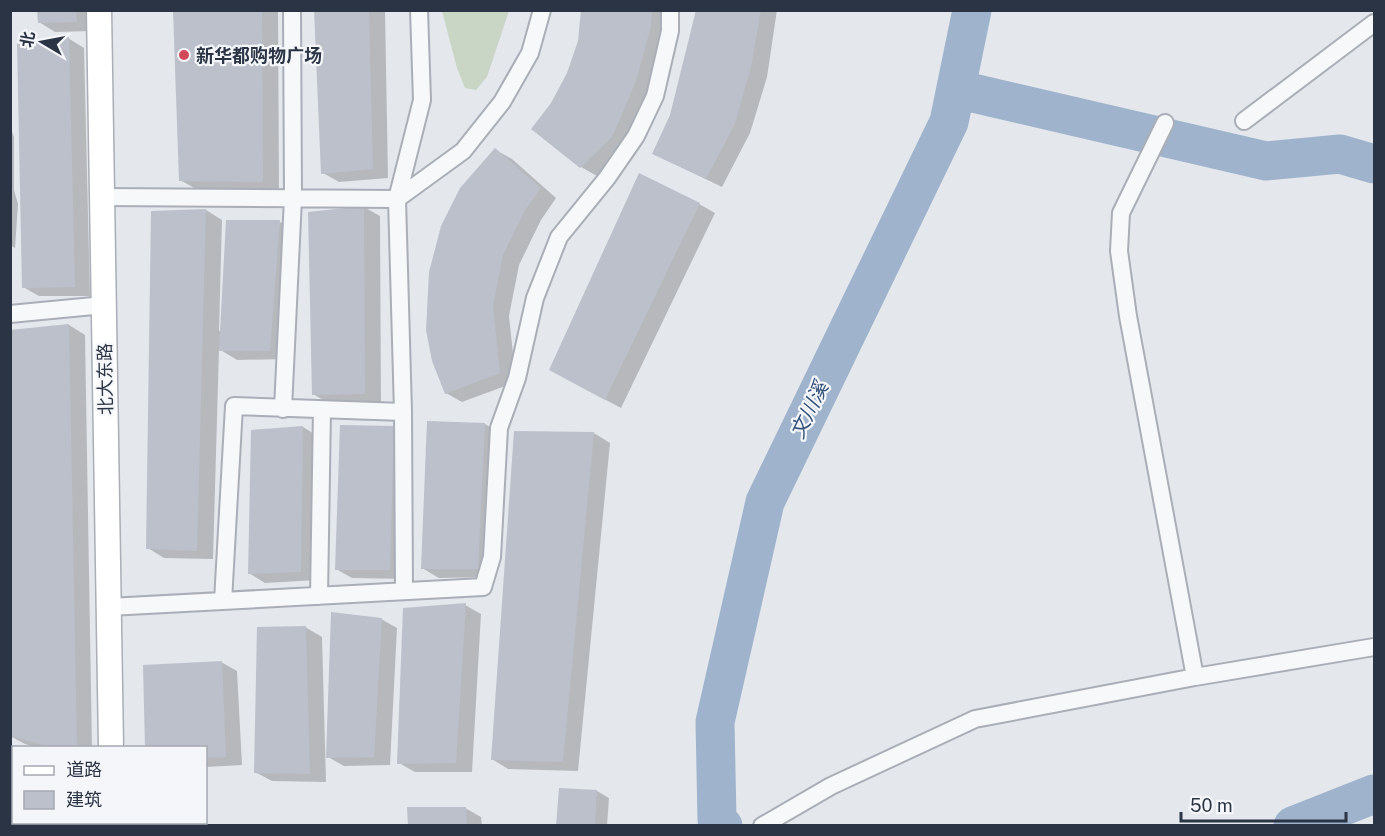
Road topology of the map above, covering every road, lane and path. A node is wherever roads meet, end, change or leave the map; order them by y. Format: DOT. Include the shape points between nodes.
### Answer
graph roads {
  1 [pos="99,10"];
  2 [pos="292,10"];
  3 [pos="419,10"];
  4 [pos="542,10"];
  5 [pos="670,10"];
  6 [pos="1374,23"];
  7 [pos="1244,121"];
  8 [pos="1165,123"];
  9 [pos="102,198"];
  10 [pos="293,198"];
  11 [pos="397,199"];
  12 [pos="104,305"];
  13 [pos="10,314"];
  14 [pos="283,409"];
  15 [pos="322,410"];
  16 [pos="403,412"];
  17 [pos="404,591"];
  18 [pos="319,596"];
  19 [pos="223,601"];
  20 [pos="109,608"];
  21 [pos="1374,647"];
  22 [pos="1195,677"];
  23 [pos="111,746"];
  24 [pos="762,825"];
  1 -- 9 [label="main road, 北大东路"];
  2 -- 10 [label="street"];
  3 -- 11 [label="street" via="422,100"];
  4 -- 11 [label="street" via="530,53 495,110 463,151"];
  5 -- 17 [label="street" via="670,31 655,96 636,136 559,237 534,298 517,378 499,428 492,557 483,587"];
  6 -- 7 [label="street"];
  8 -- 22 [label="street" via="1121,213 1119,251"];
  9 -- 10 [label="street"];
  9 -- 12 [label="main road, 北大东路"];
  10 -- 11 [label="street"];
  10 -- 14 [label="street"];
  11 -- 16 [label="street"];
  12 -- 13 [label="street"];
  12 -- 20 [label="main road, 北大东路"];
  14 -- 15 [label="street"];
  14 -- 19 [label="street" via="234,406"];
  15 -- 16 [label="street"];
  15 -- 18 [label="street"];
  16 -- 17 [label="street"];
  17 -- 18 [label="street"];
  18 -- 19 [label="street"];
  19 -- 20 [label="street"];
  20 -- 23 [label="main road, 北大东路"];
  21 -- 22 [label="street"];
  22 -- 24 [label="street" via="975,719 831,786"];
}
